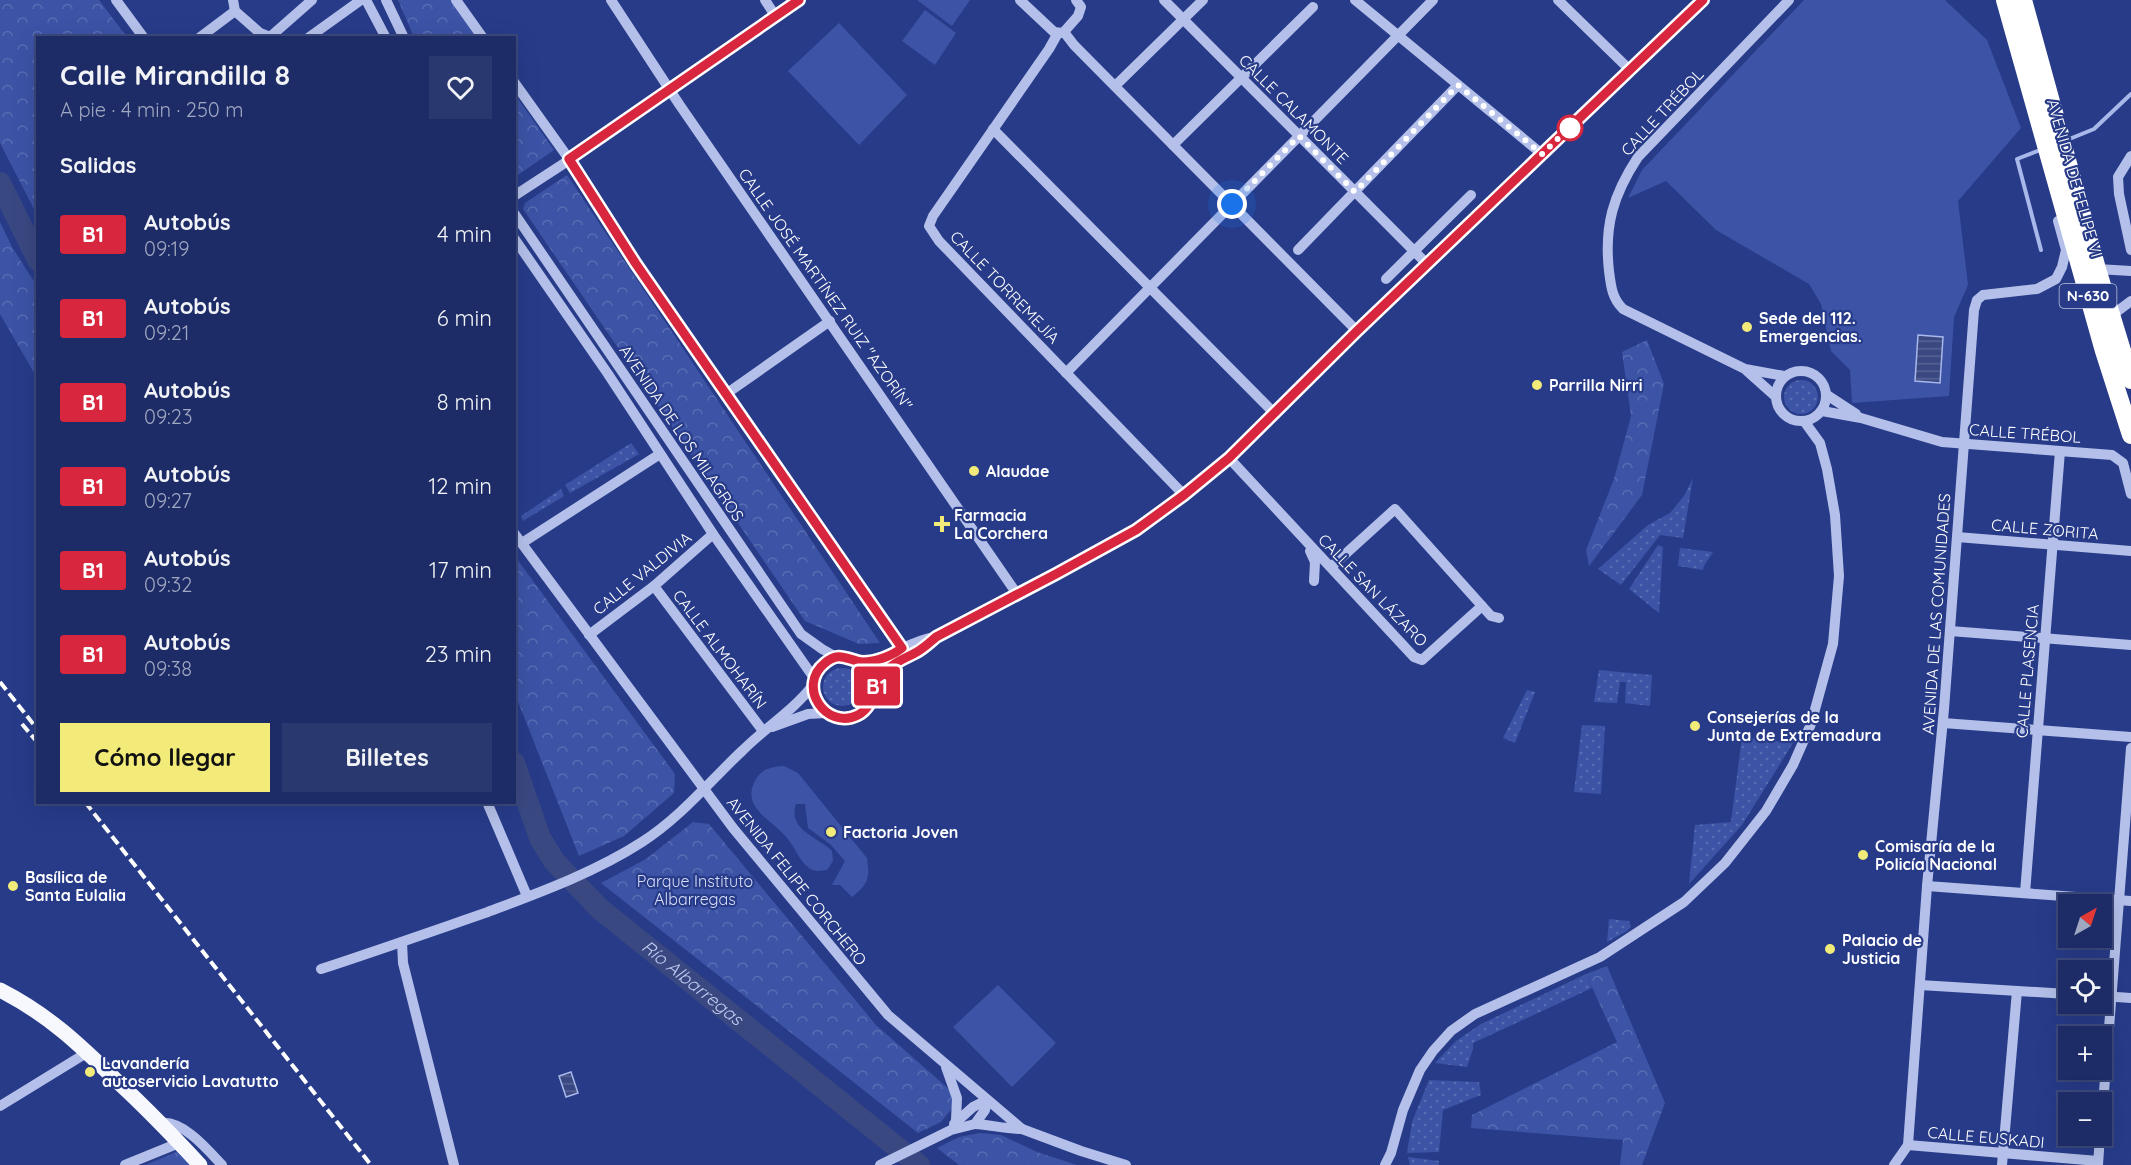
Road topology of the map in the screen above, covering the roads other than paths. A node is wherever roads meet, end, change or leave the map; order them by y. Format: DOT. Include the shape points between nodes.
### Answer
graph roads {
  1 [pos="116,0"];
  2 [pos="312,0"];
  3 [pos="361,0"];
  4 [pos="366,0"];
  5 [pos="386,0"];
  6 [pos="456,0"];
  7 [pos="611,0"];
  8 [pos="765,0"];
  9 [pos="799,0"];
  10 [pos="1020,0"];
  11 [pos="1076,0"];
  12 [pos="1164,0"];
  13 [pos="1203,0"];
  14 [pos="1355,0"];
  15 [pos="1433,0"];
  16 [pos="1558,0"];
  17 [pos="1703,0"];
  18 [pos="1789,0"];
  19 [pos="2005,0"];
  20 [pos="2023,0"];
  21 [pos="234,5"];
  22 [pos="1313,8"];
  23 [pos="776,17"];
  24 [pos="1183,19"];
  25 [pos="1061,32"];
  26 [pos="143,36"];
  27 [pos="201,36"];
  28 [pos="268,36"];
  29 [pos="271,36"];
  30 [pos="311,36"];
  31 [pos="385,36"];
  32 [pos="403,36"];
  33 [pos="482,36"];
  34 [pos="1398,36"];
  35 [pos="1630,70"];
  36 [pos="1241,78"];
  37 [pos="516,85"];
  38 [pos="1458,85"];
  39 [pos="1115,86"];
  40 [pos="670,90"];
  41 [pos="993,129"];
  42 [pos="1299,136"];
  43 [pos="2052,141"];
  44 [pos="1173,145"];
  45 [pos="1542,154"];
  46 [pos="2131,156"];
  47 [pos="569,159"];
  48 [pos="1355,192"];
  49 [pos="516,195"];
  50 [pos="1471,195"];
  51 [pos="1232,204"];
  52 [pos="516,216"];
  53 [pos="516,241"];
  54 [pos="1298,250"];
  55 [pos="2131,250"];
  56 [pos="1413,251"];
  57 [pos="1428,265"];
  58 [pos="2097,269"];
  59 [pos="2131,271"];
  60 [pos="1386,279"];
  61 [pos="1150,288"];
  62 [pos="2131,301"];
  63 [pos="2111,316"];
  64 [pos="830,321"];
  65 [pos="1357,331"];
  66 [pos="1745,369"];
  67 [pos="1066,373"];
  68 [pos="1784,376"];
  69 [pos="2131,380"];
  70 [pos="726,394"];
  71 [pos="1827,395"];
  72 [pos="1776,396"];
  73 [pos="1274,413"];
  74 [pos="1820,413"];
  75 [pos="1861,417"];
  76 [pos="1804,421"];
  77 [pos="2131,435"];
  78 [pos="1820,443"];
  79 [pos="1963,444"];
  80 [pos="2060,451"];
  81 [pos="660,454"];
  82 [pos="1229,458"];
  83 [pos="2131,494"];
  84 [pos="1184,495"];
  85 [pos="713,534"];
  86 [pos="516,536"];
  87 [pos="1957,537"];
  88 [pos="1304,540"];
  89 [pos="522,543"];
  90 [pos="2053,545"];
  91 [pos="2131,551"];
  92 [pos="1331,567"];
  93 [pos="1314,581"];
  94 [pos="654,586"];
  95 [pos="1017,594"];
  96 [pos="1482,606"];
  97 [pos="1499,618"];
  98 [pos="1950,631"];
  99 [pos="589,634"];
  100 [pos="936,637"];
  101 [pos="2045,638"];
  102 [pos="2131,645"];
  103 [pos="902,648"];
  104 [pos="836,657"];
  105 [pos="861,662"];
  106 [pos="813,682"];
  107 [pos="874,690"];
  108 [pos="826,713"];
  109 [pos="1943,723"];
  110 [pos="2038,730"];
  111 [pos="763,731"];
  112 [pos="2131,737"];
  113 [pos="2131,748"];
  114 [pos="704,790"];
  115 [pos="488,804"];
  116 [pos="1927,886"];
  117 [pos="2025,893"];
  118 [pos="527,897"];
  119 [pos="2119,900"];
  120 [pos="2131,901"];
  121 [pos="402,942"];
  122 [pos="2111,960"];
  123 [pos="321,969"];
  124 [pos="1920,985"];
  125 [pos="0,990"];
  126 [pos="2017,991"];
  127 [pos="2058,993"];
  128 [pos="2112,996"];
  129 [pos="2131,998"];
  130 [pos="2105,1014"];
  131 [pos="88,1052"];
  132 [pos="945,1064"];
  133 [pos="2103,1092"];
  134 [pos="987,1100"];
  135 [pos="0,1106"];
  136 [pos="161,1123"];
  137 [pos="975,1124"];
  138 [pos="953,1125"];
  139 [pos="1022,1129"];
  140 [pos="179,1143"];
  141 [pos="1908,1145"];
  142 [pos="2099,1146"];
  143 [pos="1391,1153"];
  144 [pos="2003,1153"];
  145 [pos="2098,1163"];
  146 [pos="125,1165"];
  147 [pos="200,1165"];
  148 [pos="222,1165"];
  149 [pos="454,1165"];
  150 [pos="880,1165"];
  151 [pos="1126,1165"];
  152 [pos="1385,1165"];
  153 [pos="1393,1165"];
  154 [pos="1894,1165"];
  155 [pos="2002,1165"];
  1 -- 26 [label="street"];
  2 -- 29 [label="street"];
  3 -- 30 [label="street"];
  4 -- 31 [label="street"];
  5 -- 32 [label="street"];
  6 -- 33 [label="street"];
  7 -- 40 [label="street, CALLE JOSÉ MARTÍNEZ RUIZ \"AZORÍN\""];
  8 -- 23 [label="street"];
  9 -- 23 [label="street"];
  10 -- 25 [label="street" via="1054,32"];
  11 -- 25 [label="street, CALLE TORREMEJÍA" via="1081,7 1078,16"];
  12 -- 24 [label="street, CALLE CALAMONTE"];
  13 -- 24 [label="street"];
  14 -- 34 [label="street"];
  15 -- 34 [label="street"];
  16 -- 35 [label="street"];
  17 -- 35 [label="street"];
  18 -- 66 [label="street, CALLE TRÉBOL" via="1638,157 1624,178 1608,225 1614,300 1623,309"];
  19 -- 43 [label="highway, AVENIDA DE FELIPE VI / N-630"];
  20 -- 43 [label="highway, AVENIDA DE FELIPE VI / N-630"];
  21 -- 27 [label="street"];
  21 -- 28 [label="street"];
  22 -- 36 [label="street"];
  23 -- 40 [label="street"];
  24 -- 36 [label="street, CALLE CALAMONTE"];
  24 -- 39 [label="street"];
  25 -- 39 [label="street"];
  25 -- 41 [label="street, CALLE TORREMEJÍA"];
  34 -- 38 [label="street"];
  34 -- 42 [label="street"];
  35 -- 45 [label="street"];
  36 -- 42 [label="street, CALLE CALAMONTE"];
  36 -- 44 [label="street"];
  37 -- 47 [label="street"];
  38 -- 45 [label="street"];
  38 -- 48 [label="street"];
  39 -- 44 [label="street"];
  40 -- 47 [label="street"];
  40 -- 64 [label="street, CALLE JOSÉ MARTÍNEZ RUIZ \"AZORÍN\""];
  41 -- 61 [label="street"];
  41 -- 67 [label="street, CALLE TORREMEJÍA" via="929,226"];
  42 -- 48 [label="street, CALLE CALAMONTE"];
  42 -- 51 [label="street"];
  43 -- 58 [label="highway, AVENIDA DE FELIPE VI / N-630"];
  43 -- 77 [label="highway, AVENIDA DE FELIPE VI / N-630" via="2104,351"];
  43 -- 79 [label="street, AVENIDA DE LAS COMUNIDADES" via="2046,172 2066,250 2062,267 2056,279 2037,289 1983,295 1977,300"];
  44 -- 51 [label="street"];
  45 -- 57 [label="street"];
  46 -- 55 [label="street, AVENIDA DE FELIPE VI" via="2118,177"];
  47 -- 49 [label="street"];
  47 -- 70 [label="street"];
  48 -- 54 [label="street"];
  48 -- 56 [label="street, CALLE CALAMONTE"];
  50 -- 56 [label="street"];
  51 -- 61 [label="street"];
  51 -- 65 [label="street"];
  52 -- 104 [label="street, AVENIDA DE LOS MILAGROS" via="801,634"];
  53 -- 81 [label="street, AVENIDA DE LOS MILAGROS"];
  56 -- 57 [label="street, CALLE CALAMONTE"];
  56 -- 60 [label="street"];
  57 -- 65 [label="street"];
  58 -- 59 [label="street"];
  58 -- 63 [label="highway, AVENIDA DE FELIPE VI / N-630"];
  61 -- 67 [label="street"];
  61 -- 73 [label="street"];
  62 -- 63 [label="street"];
  63 -- 69 [label="highway, AVENIDA DE FELIPE VI / N-630"];
  64 -- 70 [label="street"];
  64 -- 95 [label="street, CALLE JOSÉ MARTÍNEZ RUIZ \"AZORÍN\""];
  65 -- 73 [label="street"];
  66 -- 68 [label="street, CALLE TRÉBOL"];
  66 -- 72 [label="street, CALLE TRÉBOL"];
  67 -- 84 [label="street, CALLE TORREMEJÍA"];
  68 -- 71 [label="street" via="1798,370 1811,372 1822,381"];
  68 -- 72 [label="street"];
  70 -- 103 [label="street"];
  71 -- 74 [label="street"];
  71 -- 75 [label="street, CALLE TRÉBOL"];
  72 -- 76 [label="street" via="1785,416"];
  73 -- 82 [label="street"];
  74 -- 75 [label="street, CALLE TRÉBOL"];
  74 -- 76 [label="street"];
  74 -- 78 [label="street"];
  75 -- 79 [label="street, CALLE TRÉBOL" via="1928,438"];
  76 -- 78 [label="street"];
  78 -- 143 [label="street" via="1834,515 1839,576 1833,644 1811,724 1766,811 1725,863 1675,908 1600,957 1475,1014 1451,1031 1420,1070"];
  79 -- 80 [label="street, CALLE TRÉBOL"];
  79 -- 87 [label="street, AVENIDA DE LAS COMUNIDADES"];
  80 -- 83 [label="street, CALLE TRÉBOL" via="2118,458 2123,463"];
  80 -- 90 [label="street, CALLE PLASENCIA"];
  81 -- 85 [label="street, AVENIDA DE LOS MILAGROS"];
  81 -- 89 [label="street"];
  82 -- 84 [label="street"];
  82 -- 88 [label="street, CALLE SAN LÁZARO"];
  84 -- 95 [label="street" via="1136,530"];
  85 -- 94 [label="street, CALLE VALDIVIA"];
  85 -- 106 [label="street, AVENIDA DE LOS MILAGROS"];
  86 -- 89 [label="street, AVENIDA FELIPE CORCHERO"];
  87 -- 90 [label="street, CALLE ZORITA"];
  87 -- 98 [label="street, AVENIDA DE LAS COMUNIDADES"];
  88 -- 92 [label="street, CALLE SAN LÁZARO"];
  88 -- 93 [label="street, CALLE SAN LÁZARO" via="1315,562"];
  89 -- 99 [label="street, AVENIDA FELIPE CORCHERO"];
  90 -- 91 [label="street, CALLE ZORITA"];
  90 -- 101 [label="street, CALLE PLASENCIA"];
  92 -- 96 [label="street, CALLE SAN LÁZARO" via="1414,657 1422,660"];
  92 -- 96 [label="street" via="1395,509"];
  94 -- 99 [label="street, CALLE VALDIVIA"];
  94 -- 111 [label="street, CALLE ALMOHARÍN"];
  95 -- 100 [label="street"];
  96 -- 97 [label="street"];
  98 -- 101 [label="street"];
  98 -- 109 [label="street, AVENIDA DE LAS COMUNIDADES"];
  99 -- 114 [label="street, AVENIDA FELIPE CORCHERO"];
  100 -- 103 [label="street"];
  100 -- 107 [label="street" via="888,668"];
  101 -- 102 [label="street"];
  101 -- 110 [label="street, CALLE PLASENCIA"];
  103 -- 105 [label="street" via="875,661"];
  104 -- 105 [label="street" via="847,656"];
  104 -- 106 [label="street" via="826,661"];
  105 -- 107 [label="street" via="874,679"];
  106 -- 108 [label="street" via="814,696"];
  106 -- 111 [label="street" via="804,697"];
  107 -- 108 [label="street" via="866,709 857,715 847,718"];
  108 -- 111 [label="street" via="808,714"];
  109 -- 110 [label="street"];
  109 -- 116 [label="street, AVENIDA DE LAS COMUNIDADES"];
  110 -- 112 [label="street"];
  110 -- 117 [label="street, CALLE PLASENCIA"];
  111 -- 114 [label="street"];
  113 -- 119 [label="street"];
  114 -- 118 [label="street" via="644,841"];
  114 -- 132 [label="street, AVENIDA FELIPE CORCHERO" via="881,1007"];
  115 -- 118 [label="street"];
  116 -- 117 [label="street"];
  116 -- 124 [label="street, AVENIDA DE LAS COMUNIDADES"];
  117 -- 119 [label="street"];
  118 -- 121 [label="street"];
  119 -- 120 [label="street"];
  119 -- 122 [label="street"];
  121 -- 123 [label="street"];
  121 -- 149 [label="street" via="403,963"];
  124 -- 126 [label="street"];
  124 -- 141 [label="street, AVENIDA DE LAS COMUNIDADES"];
  125 -- 131 [label="main road" via="62,1029"];
  126 -- 127 [label="street"];
  126 -- 144 [label="street"];
  128 -- 129 [label="street"];
  130 -- 133 [label="street"];
  131 -- 135 [label="street"];
  131 -- 136 [label="main road"];
  132 -- 134 [label="street, AVENIDA FELIPE CORCHERO"];
  132 -- 138 [label="street" via="957,1098"];
  134 -- 137 [label="street"];
  134 -- 138 [label="street"];
  134 -- 139 [label="street, AVENIDA FELIPE CORCHERO"];
  136 -- 140 [label="main road"];
  136 -- 148 [label="street" via="189,1133"];
  137 -- 138 [label="street"];
  137 -- 139 [label="street"];
  138 -- 150 [label="street"];
  139 -- 151 [label="street, AVENIDA FELIPE CORCHERO"];
  140 -- 146 [label="street"];
  140 -- 147 [label="main road"];
  141 -- 144 [label="street, CALLE EUSKADI"];
  141 -- 154 [label="street"];
  142 -- 145 [label="street"];
  143 -- 152 [label="street"];
  143 -- 153 [label="street"];
  144 -- 145 [label="street, CALLE EUSKADI"];
  144 -- 155 [label="street"];
}
